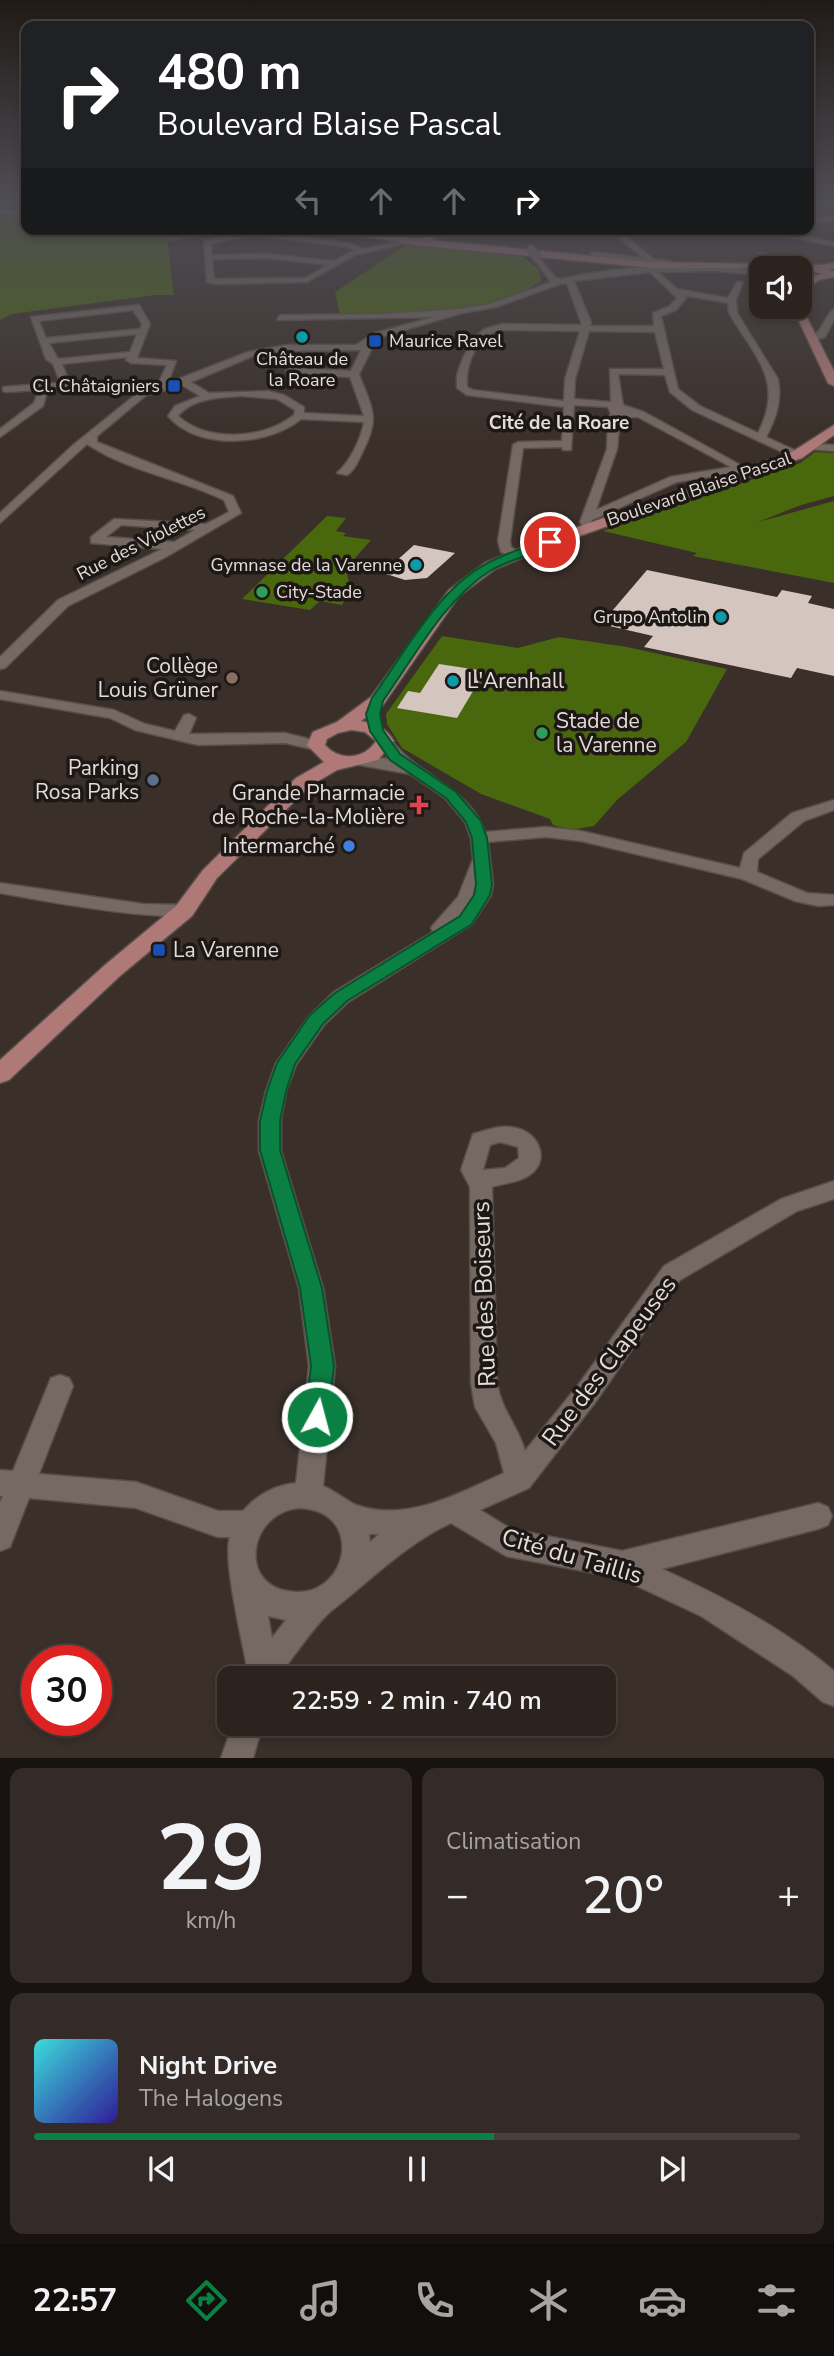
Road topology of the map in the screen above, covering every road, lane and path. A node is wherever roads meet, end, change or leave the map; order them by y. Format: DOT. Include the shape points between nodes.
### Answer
graph roads {
  1 [pos="556,282"];
  2 [pos="571,282"];
  3 [pos="667,282"];
  4 [pos="740,284"];
  5 [pos="675,291"];
  6 [pos="732,301"];
  7 [pos="459,312"];
  8 [pos="834,312"];
  9 [pos="280,318"];
  10 [pos="804,319"];
  11 [pos="586,328"];
  12 [pos="659,330"];
  13 [pos="143,331"];
  14 [pos="814,339"];
  15 [pos="43,341"];
  16 [pos="366,345"];
  17 [pos="134,354"];
  18 [pos="57,362"];
  19 [pos="290,371"];
  20 [pos="669,372"];
  21 [pos="354,374"];
  22 [pos="183,381"];
  23 [pos="834,383"];
  24 [pos="65,385"];
  25 [pos="161,387"];
  26 [pos="44,388"];
  27 [pos="6,389"];
  28 [pos="207,396"];
  29 [pos="569,403"];
  30 [pos="617,409"];
  31 [pos="299,416"];
  32 [pos="370,419"];
  33 [pos="834,429"];
  34 [pos="0,435"];
  35 [pos="92,435"];
  36 [pos="760,438"];
  37 [pos="811,447"];
  38 [pos="834,447"];
  39 [pos="797,455"];
  40 [pos="744,471"];
  41 [pos="343,473"];
  42 [pos="0,519"];
  43 [pos="589,523"];
  44 [pos="209,528"];
  45 [pos="176,546"];
  46 [pos="515,554"];
  47 [pos="0,665"];
  48 [pos="0,695"];
  49 [pos="377,701"];
  50 [pos="189,718"];
  51 [pos="381,736"];
  52 [pos="180,737"];
  53 [pos="326,738"];
  54 [pos="354,761"];
  55 [pos="418,774"];
  56 [pos="303,782"];
  57 [pos="834,806"];
  58 [pos="480,846"];
  59 [pos="748,875"];
  60 [pos="0,887"];
  61 [pos="834,900"];
  62 [pos="184,911"];
  63 [pos="0,1074"];
  64 [pos="481,1187"];
  65 [pos="834,1190"];
  66 [pos="60,1386"];
  67 [pos="519,1479"];
  68 [pos="10,1484"];
  69 [pos="307,1495"];
  70 [pos="345,1514"];
  71 [pos="440,1515"];
  72 [pos="818,1516"];
  73 [pos="248,1524"];
  74 [pos="0,1538"];
  75 [pos="622,1565"];
  76 [pos="349,1576"];
  77 [pos="246,1579"];
  78 [pos="319,1602"];
  79 [pos="260,1666"];
  80 [pos="269,1666"];
  81 [pos="834,1691"];
  82 [pos="243,1736"];
  83 [pos="237,1758"];
  1 -- 7 [label="street" via="502,303"];
  2 -- 11 [label="street"];
  3 -- 5 [label="street"];
  4 -- 6 [label="street"];
  5 -- 6 [label="street"];
  5 -- 12 [label="street" via="682,298 680,303 656,315"];
  6 -- 36 [label="street" via="733,313 776,390 777,400"];
  7 -- 9 [label="street"];
  7 -- 16 [label="street" via="378,335"];
  8 -- 14 [label="street" via="822,335"];
  10 -- 14 [label="main road"];
  11 -- 12 [label="street"];
  11 -- 29 [label="street" via="570,379"];
  11 -- 29 [label="street" via="493,329 480,337 462,371 463,388 470,393"];
  12 -- 20 [label="street"];
  13 -- 15 [label="street"];
  13 -- 15 [label="street" via="146,324 136,307 34,319"];
  13 -- 17 [label="street"];
  14 -- 23 [label="main road"];
  15 -- 18 [label="street"];
  16 -- 21 [label="street"];
  16 -- 22 [label="street" via="270,350"];
  17 -- 18 [label="street"];
  17 -- 25 [label="street" via="131,360 173,363"];
  18 -- 24 [label="street"];
  19 -- 21 [label="street"];
  20 -- 30 [label="street" via="613,371"];
  20 -- 36 [label="street" via="673,390 681,398"];
  21 -- 32 [label="street"];
  22 -- 25 [label="street"];
  22 -- 28 [label="street"];
  24 -- 25 [label="street"];
  24 -- 26 [label="street"];
  25 -- 35 [label="street" via="130,402"];
  26 -- 27 [label="street"];
  26 -- 34 [label="street" via="39,404"];
  28 -- 31 [label="street" via="245,393 281,398 300,409"];
  28 -- 31 [label="street" via="179,408 173,416 178,424 191,431 238,437 276,431"];
  29 -- 30 [label="street"];
  29 -- 46 [label="street" via="567,446 517,445 504,541 505,549"];
  30 -- 40 [label="street" via="640,414"];
  30 -- 43 [label="street" via="612,449"];
  31 -- 32 [label="street"];
  32 -- 41 [label="street" via="368,431"];
  33 -- 37 [label="main road, Boulevard Blaise Pascal"];
  35 -- 42 [label="street"];
  35 -- 44 [label="street, Rue des Violettes" via="92,443 117,456 229,498 235,513"];
  36 -- 39 [label="street"];
  37 -- 38 [label="street"];
  37 -- 39 [label="main road, Boulevard Blaise Pascal"];
  39 -- 40 [label="main road, Boulevard Blaise Pascal"];
  40 -- 43 [label="main road, Boulevard Blaise Pascal"];
  43 -- 46 [label="main road, Boulevard Blaise Pascal"];
  44 -- 45 [label="street, Rue des Violettes"];
  44 -- 45 [label="street" via="118,521 95,540"];
  45 -- 47 [label="street, Rue des Violettes" via="63,603"];
  46 -- 49 [label="main road, Boulevard Blaise Pascal" via="481,571 454,593"];
  48 -- 52 [label="street" via="114,714 140,727"];
  49 -- 51 [label="main road" via="373,714"];
  49 -- 53 [label="main road, Boulevard Blaise Pascal"];
  50 -- 52 [label="street"];
  51 -- 53 [label="main road" via="363,726"];
  51 -- 54 [label="main road" via="377,754"];
  51 -- 55 [label="street" via="395,757"];
  52 -- 53 [label="street"];
  53 -- 54 [label="main road" via="328,758"];
  53 -- 56 [label="main road"];
  54 -- 55 [label="street" via="386,763"];
  54 -- 56 [label="main road" via="330,766"];
  55 -- 58 [label="street" via="461,803 473,821"];
  56 -- 62 [label="main road" via="210,874"];
  57 -- 59 [label="street" via="799,817 750,857"];
  58 -- 59 [label="street" via="546,832"];
  58 -- 69 [label="street" via="484,884 475,909 456,928 341,997 317,1020 286,1063 276,1091 270,1150 311,1288 322,1366"];
  59 -- 61 [label="street" via="801,898"];
  60 -- 62 [label="street"];
  62 -- 63 [label="main road"];
  64 -- 67 [label="street, Rue des Boiseurs" via="484,1383 488,1407 508,1439"];
  65 -- 67 [label="street, Rue des Clapeuses" via="789,1205 672,1273 588,1392"];
  66 -- 68 [label="street"];
  67 -- 71 [label="street, Rue des Clapeuses"];
  68 -- 73 [label="street" via="136,1495 218,1524"];
  68 -- 74 [label="street"];
  69 -- 70 [label="street" via="331,1502"];
  69 -- 73 [label="street" via="284,1497"];
  70 -- 71 [label="street, Rue des Clapeuses" via="382,1521"];
  70 -- 76 [label="street" via="355,1533 357,1556"];
  71 -- 75 [label="street, Cité du Taillis" via="506,1542"];
  71 -- 76 [label="street, Rue des Clapeuses" via="388,1545"];
  72 -- 75 [label="street"];
  73 -- 77 [label="street" via="240,1544"];
  75 -- 81 [label="street, Cité du Taillis" via="711,1606 804,1665"];
  76 -- 78 [label="street" via="333,1595"];
  77 -- 78 [label="street" via="265,1600 288,1608"];
  77 -- 79 [label="street"];
  78 -- 80 [label="street"];
  82 -- 83 [label="street"];
}
